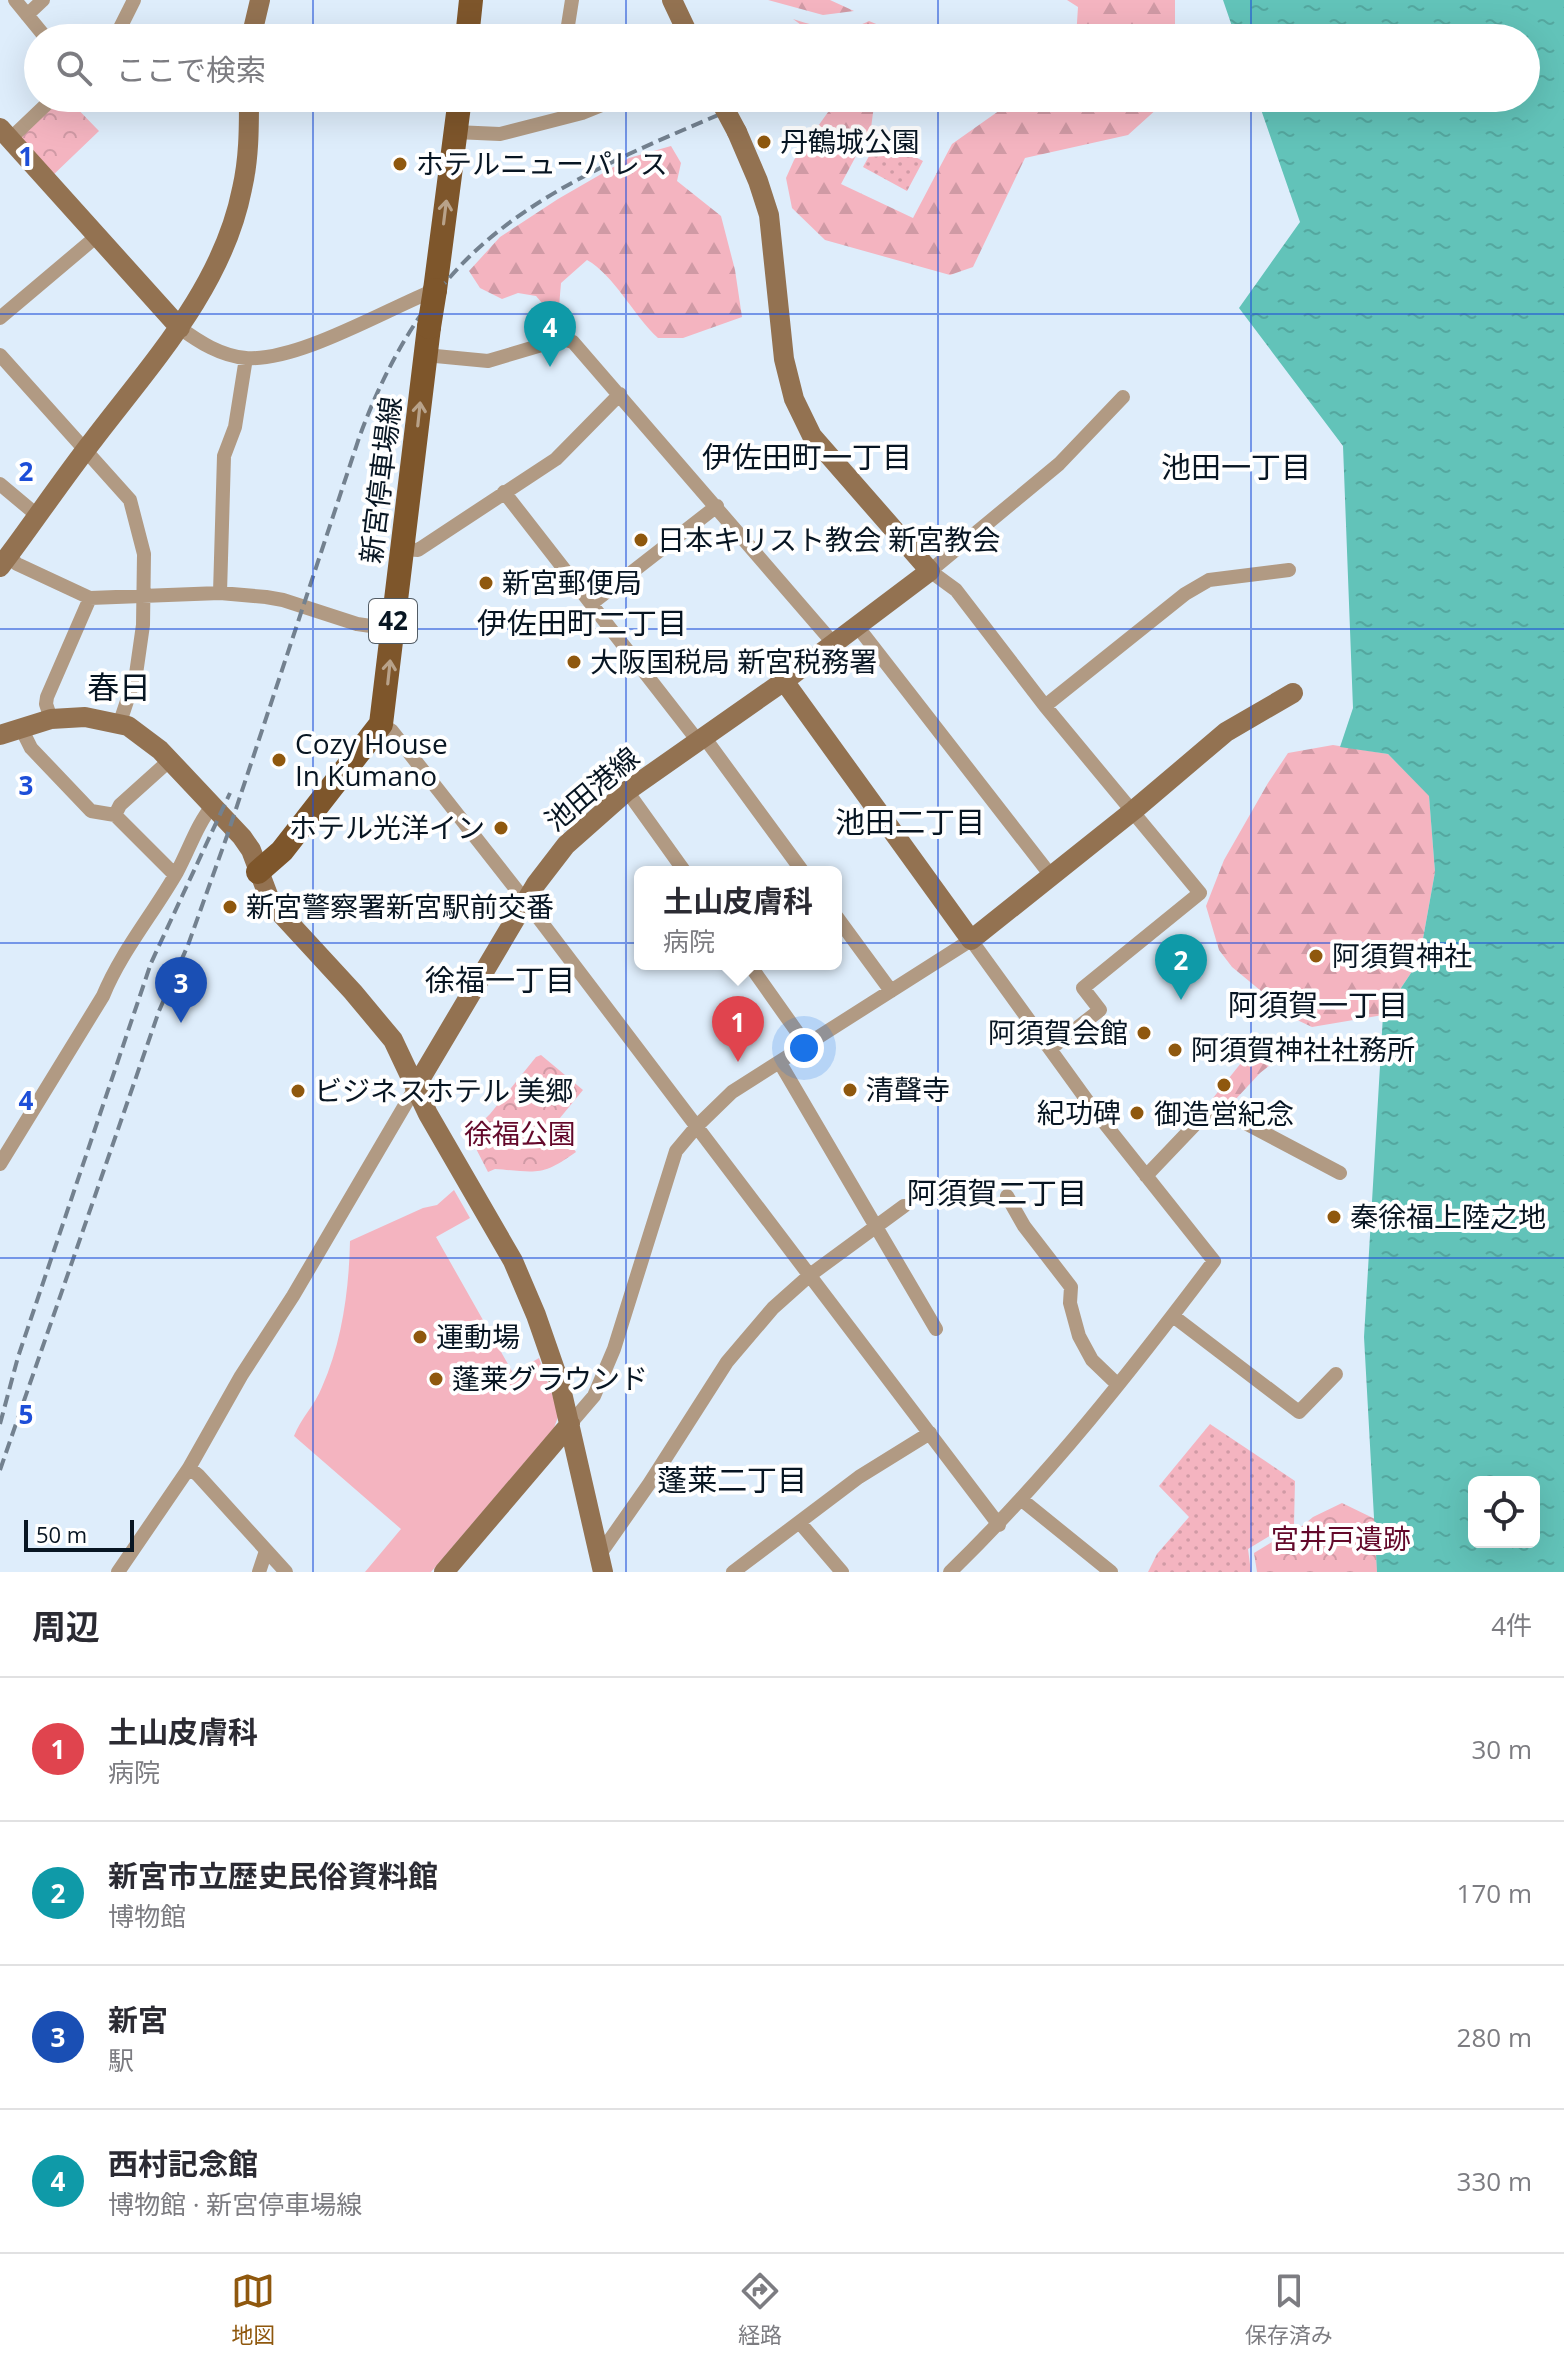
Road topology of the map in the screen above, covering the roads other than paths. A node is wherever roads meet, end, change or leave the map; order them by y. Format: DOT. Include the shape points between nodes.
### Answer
graph roads {
  1 [pos="15,0"];
  2 [pos="43,0"];
  3 [pos="134,0"];
  4 [pos="260,0"];
  5 [pos="471,0"];
  6 [pos="572,0"];
  7 [pos="672,0"];
  8 [pos="27,15"];
  9 [pos="34,24"];
  10 [pos="122,24"];
  11 [pos="254,24"];
  12 [pos="468,24"];
  13 [pos="568,24"];
  14 [pos="683,24"];
  15 [pos="34,112"];
  16 [pos="249,112"];
  17 [pos="458,112"];
  18 [pos="584,112"];
  19 [pos="726,112"];
  20 [pos="455,132"];
  21 [pos="5,134"];
  22 [pos="97,236"];
  23 [pos="435,290"];
  24 [pos="0,318"];
  25 [pos="180,328"];
  26 [pos="0,355"];
  27 [pos="425,355"];
  28 [pos="246,358"];
  29 [pos="620,394"];
  30 [pos="1123,397"];
  31 [pos="85,450"];
  32 [pos="0,484"];
  33 [pos="504,492"];
  34 [pos="717,506"];
  35 [pos="38,516"];
  36 [pos="404,549"];
  37 [pos="4,562"];
  38 [pos="1289,570"];
  39 [pos="930,571"];
  40 [pos="220,593"];
  41 [pos="144,596"];
  42 [pos="90,598"];
  43 [pos="591,604"];
  44 [pos="857,626"];
  45 [pos="392,629"];
  46 [pos="834,644"];
  47 [pos="784,681"];
  48 [pos="1293,693"];
  49 [pos="1045,706"];
  50 [pos="51,719"];
  51 [pos="120,722"];
  52 [pos="381,724"];
  53 [pos="22,730"];
  54 [pos="0,735"];
  55 [pos="701,739"];
  56 [pos="170,760"];
  57 [pos="627,791"];
  58 [pos="213,805"];
  59 [pos="1134,810"];
  60 [pos="115,815"];
  61 [pos="681,866"];
  62 [pos="798,866"];
  63 [pos="258,872"];
  64 [pos="175,875"];
  65 [pos="1052,877"];
  66 [pos="527,903"];
  67 [pos="842,924"];
  68 [pos="971,940"];
  69 [pos="753,970"];
  70 [pos="891,991"];
  71 [pos="807,1046"];
  72 [pos="1050,1049"];
  73 [pos="780,1063"];
  74 [pos="415,1088"];
  75 [pos="697,1126"];
  76 [pos="0,1164"];
  77 [pos="1340,1173"];
  78 [pos="1146,1176"];
  79 [pos="1007,1196"];
  80 [pos="904,1206"];
  81 [pos="875,1226"];
  82 [pos="810,1275"];
  83 [pos="1173,1316"];
  84 [pos="936,1329"];
  85 [pos="1336,1374"];
  86 [pos="1118,1385"];
  87 [pos="570,1424"];
  88 [pos="930,1433"];
  89 [pos="189,1468"];
  90 [pos="1022,1500"];
  91 [pos="800,1523"];
  92 [pos="999,1525"];
  93 [pos="266,1551"];
  94 [pos="599,1565"];
  95 [pos="118,1572"];
  96 [pos="259,1572"];
  97 [pos="286,1572"];
  98 [pos="444,1572"];
  99 [pos="733,1572"];
  100 [pos="842,1572"];
  101 [pos="950,1572"];
  102 [pos="1111,1572"];
  1 -- 8 [label="street"];
  2 -- 8 [label="street"];
  3 -- 10 [label="street"];
  4 -- 11 [label="street"];
  5 -- 12 [label="main road"];
  6 -- 13 [label="street"];
  7 -- 14 [label="street"];
  8 -- 9 [label="street"];
  15 -- 21 [label="street"];
  16 -- 25 [label="street" via="247,159 233,225"];
  17 -- 20 [label="main road, 新宮停車場線 / 42"];
  18 -- 20 [label="street" via="500,134"];
  19 -- 39 [label="street, bridge" via="769,215 784,359 794,399 812,436"];
  23 -- 20 [label="main road, 新宮停車場線 / 42, one-way"];
  21 -- 22 [label="street"];
  22 -- 24 [label="street"];
  22 -- 25 [label="street"];
  23 -- 27 [label="main road, 新宮停車場線 / 42, bridge"];
  23 -- 28 [label="street" via="298,350"];
  25 -- 28 [label="street" via="201,343"];
  25 -- 31 [label="street"];
  26 -- 31 [label="street"];
  27 -- 29 [label="street" via="488,361 562,339 573,342"];
  36 -- 27 [label="main road, 新宮停車場線 / 42, one-way"];
  28 -- 40 [label="street" via="235,427 224,456"];
  29 -- 33 [label="street" via="556,459"];
  29 -- 34 [label="street"];
  30 -- 39 [label="street" via="1059,464"];
  31 -- 35 [label="street"];
  31 -- 41 [label="street" via="130,500 144,554"];
  32 -- 35 [label="street"];
  33 -- 36 [label="street" via="418,550"];
  33 -- 43 [label="street"];
  34 -- 43 [label="street"];
  34 -- 46 [label="street"];
  35 -- 37 [label="street"];
  36 -- 45 [label="main road, 新宮停車場線 / 42"];
  37 -- 42 [label="street"];
  38 -- 49 [label="street" via="1209,580"];
  39 -- 44 [label="street, 池田港線"];
  39 -- 49 [label="street" via="956,590"];
  40 -- 41 [label="street"];
  40 -- 45 [label="street" via="283,600 357,624"];
  41 -- 42 [label="street"];
  41 -- 51 [label="street" via="141,652"];
  42 -- 50 [label="street" via="47,697"];
  43 -- 55 [label="street"];
  44 -- 46 [label="street, 池田港線"];
  44 -- 65 [label="street"];
  52 -- 45 [label="main road, 新宮停車場線 / 42, one-way"];
  46 -- 47 [label="street, 池田港線"];
  47 -- 55 [label="street, 池田港線"];
  47 -- 68 [label="street"];
  48 -- 59 [label="street" via="1226,732"];
  49 -- 59 [label="street"];
  50 -- 51 [label="street"];
  50 -- 53 [label="street"];
  51 -- 56 [label="street"];
  52 -- 63 [label="main road" via="282,851"];
  52 -- 66 [label="street" via="392,731"];
  53 -- 54 [label="street"];
  53 -- 60 [label="street" via="31,748 91,811"];
  55 -- 57 [label="street, 池田港線"];
  55 -- 62 [label="street"];
  56 -- 58 [label="street"];
  56 -- 60 [label="street"];
  57 -- 61 [label="street"];
  57 -- 66 [label="street, 池田港線" via="566,845"];
  58 -- 63 [label="street" via="248,844"];
  58 -- 64 [label="street"];
  59 -- 65 [label="street"];
  59 -- 72 [label="street" via="1200,893 1083,988 1100,1010"];
  60 -- 64 [label="street"];
  63 -- 74 [label="street" via="271,903 386,1030"];
  64 -- 76 [label="street"];
  65 -- 68 [label="street"];
  66 -- 74 [label="street, 池田港線"];
  66 -- 75 [label="street"];
  67 -- 70 [label="street"];
  68 -- 70 [label="street"];
  68 -- 72 [label="street"];
  69 -- 71 [label="street"];
  70 -- 71 [label="street"];
  71 -- 73 [label="street"];
  72 -- 78 [label="street"];
  73 -- 75 [label="street" via="732,1092"];
  73 -- 81 [label="street"];
  74 -- 87 [label="street" via="522,1282"];
  74 -- 89 [label="street"];
  75 -- 82 [label="street"];
  75 -- 87 [label="street" via="676,1151 614,1349 594,1396"];
  77 -- 78 [label="street" via="1217,1108 1208,1111"];
  78 -- 83 [label="street" via="1214,1261"];
  79 -- 86 [label="street" via="1071,1287 1079,1336 1092,1360"];
  80 -- 81 [label="street"];
  81 -- 82 [label="street"];
  81 -- 84 [label="street"];
  82 -- 88 [label="street"];
  82 -- 94 [label="street" via="727,1362"];
  83 -- 85 [label="street" via="1299,1412"];
  83 -- 86 [label="street"];
  86 -- 90 [label="street"];
  87 -- 94 [label="street"];
  87 -- 98 [label="street"];
  88 -- 91 [label="street" via="859,1477"];
  88 -- 92 [label="street"];
  89 -- 93 [label="street"];
  89 -- 95 [label="street"];
  90 -- 92 [label="street"];
  90 -- 102 [label="street"];
  91 -- 99 [label="street"];
  91 -- 100 [label="street"];
  92 -- 101 [label="street"];
  93 -- 96 [label="street"];
  93 -- 97 [label="street"];
}
